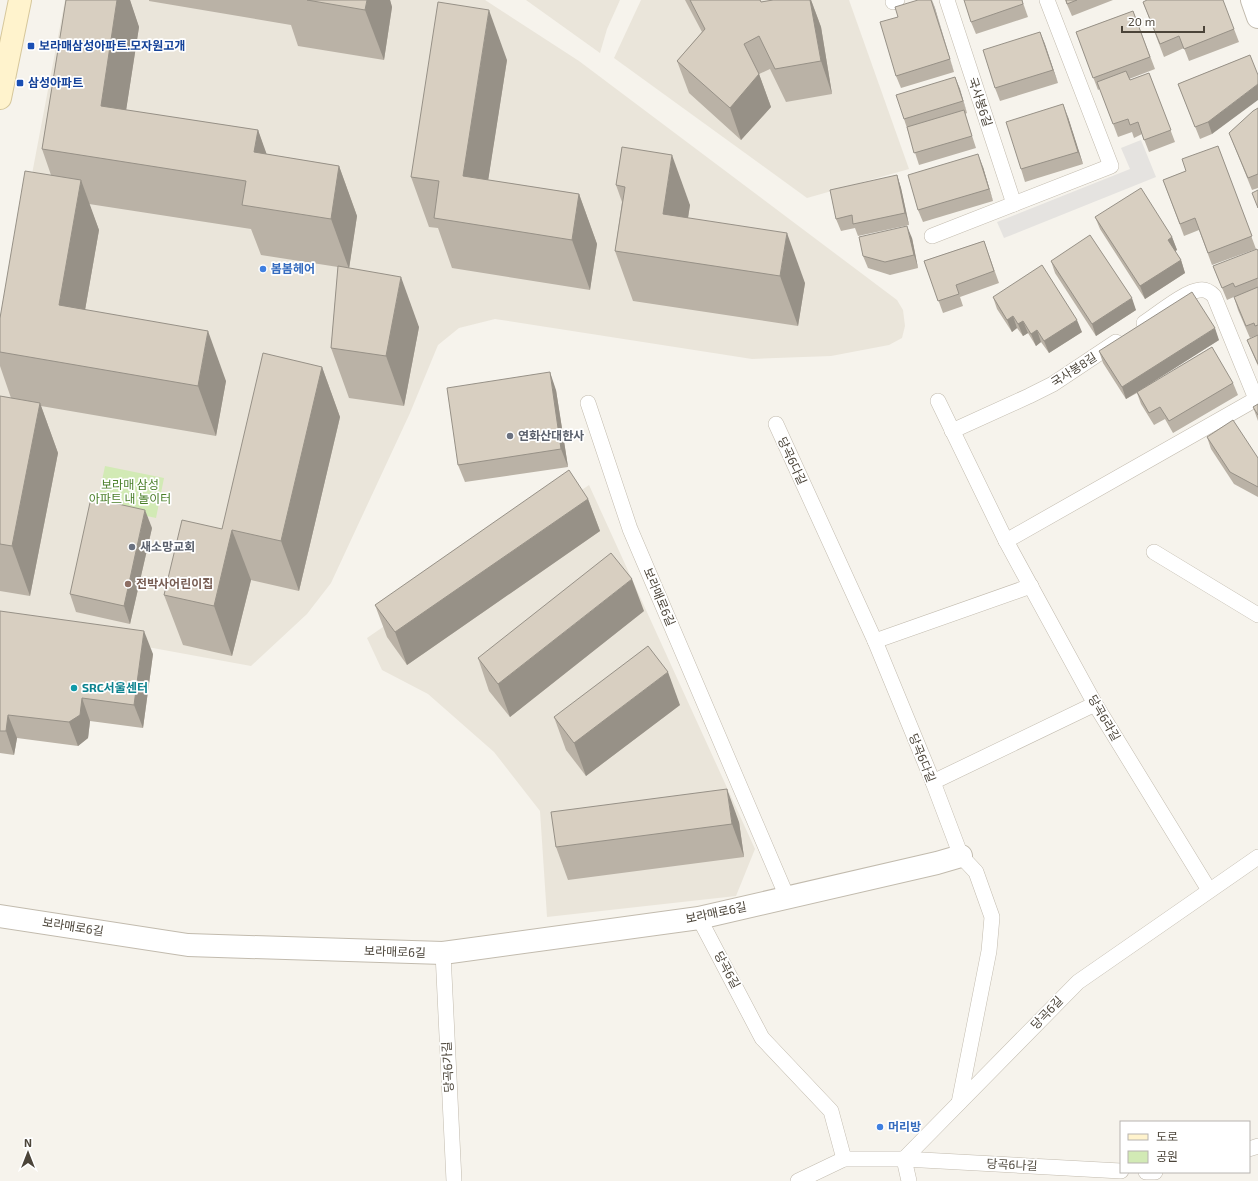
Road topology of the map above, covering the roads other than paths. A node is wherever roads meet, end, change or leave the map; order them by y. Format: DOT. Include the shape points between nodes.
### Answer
graph roads {
  1 [pos="20,0"];
  2 [pos="947,0"];
  3 [pos="1047,0"];
  4 [pos="1252,0"];
  5 [pos="1258,17"];
  6 [pos="0,98"];
  7 [pos="1014,204"];
  8 [pos="932,236"];
  9 [pos="1257,399"];
  10 [pos="938,401"];
  11 [pos="588,403"];
  12 [pos="776,424"];
  13 [pos="952,431"];
  14 [pos="1006,541"];
  15 [pos="1154,552"];
  16 [pos="1031,586"];
  17 [pos="1258,615"];
  18 [pos="874,641"];
  19 [pos="1095,704"];
  20 [pos="932,782"];
  21 [pos="961,856"];
  22 [pos="1258,857"];
  23 [pos="1209,890"];
  24 [pos="788,897"];
  25 [pos="0,916"];
  26 [pos="699,918"];
  27 [pos="443,954"];
  28 [pos="959,1103"];
  29 [pos="844,1159"];
  30 [pos="904,1159"];
  31 [pos="1120,1171"];
  32 [pos="454,1181"];
  33 [pos="798,1181"];
  34 [pos="909,1181"];
  1 -- 6 [label="main road"];
  2 -- 7 [label="lane, 국사봉6길"];
  3 -- 7 [label="lane" via="1111,166"];
  4 -- 5 [label="street"];
  7 -- 8 [label="lane"];
  9 -- 13 [label="lane, 국사봉8길" via="1214,296 1208,291 1200,290 1190,292 1053,384"];
  9 -- 14 [label="lane"];
  10 -- 13 [label="lane, 당곡6라길"];
  11 -- 24 [label="lane, 보라매로6길" via="630,529"];
  12 -- 18 [label="lane, 당곡6다길"];
  13 -- 14 [label="lane, 당곡6라길"];
  14 -- 16 [label="lane, 당곡6라길"];
  15 -- 17 [label="lane"];
  16 -- 18 [label="lane"];
  16 -- 19 [label="lane, 당곡6라길"];
  18 -- 20 [label="lane, 당곡6다길"];
  19 -- 20 [label="lane"];
  19 -- 23 [label="lane, 당곡6라길"];
  20 -- 21 [label="lane, 당곡6다길"];
  21 -- 24 [label="street, 보라매로6길"];
  21 -- 28 [label="lane, 당곡6다길" via="976,872 992,917 989,951"];
  22 -- 23 [label="lane, 당곡6길"];
  23 -- 28 [label="lane, 당곡6길" via="1078,982"];
  24 -- 26 [label="street, 보라매로6길"];
  25 -- 27 [label="street, 보라매로6길" via="188,945"];
  26 -- 27 [label="street, 보라매로6길"];
  26 -- 29 [label="lane, 당곡6길" via="762,1038 831,1111"];
  27 -- 32 [label="lane, 당곡6가길"];
  28 -- 30 [label="lane, 당곡6길"];
  29 -- 30 [label="lane"];
  29 -- 33 [label="lane"];
  30 -- 31 [label="lane, 당곡6나길"];
  30 -- 34 [label="lane"];
}
